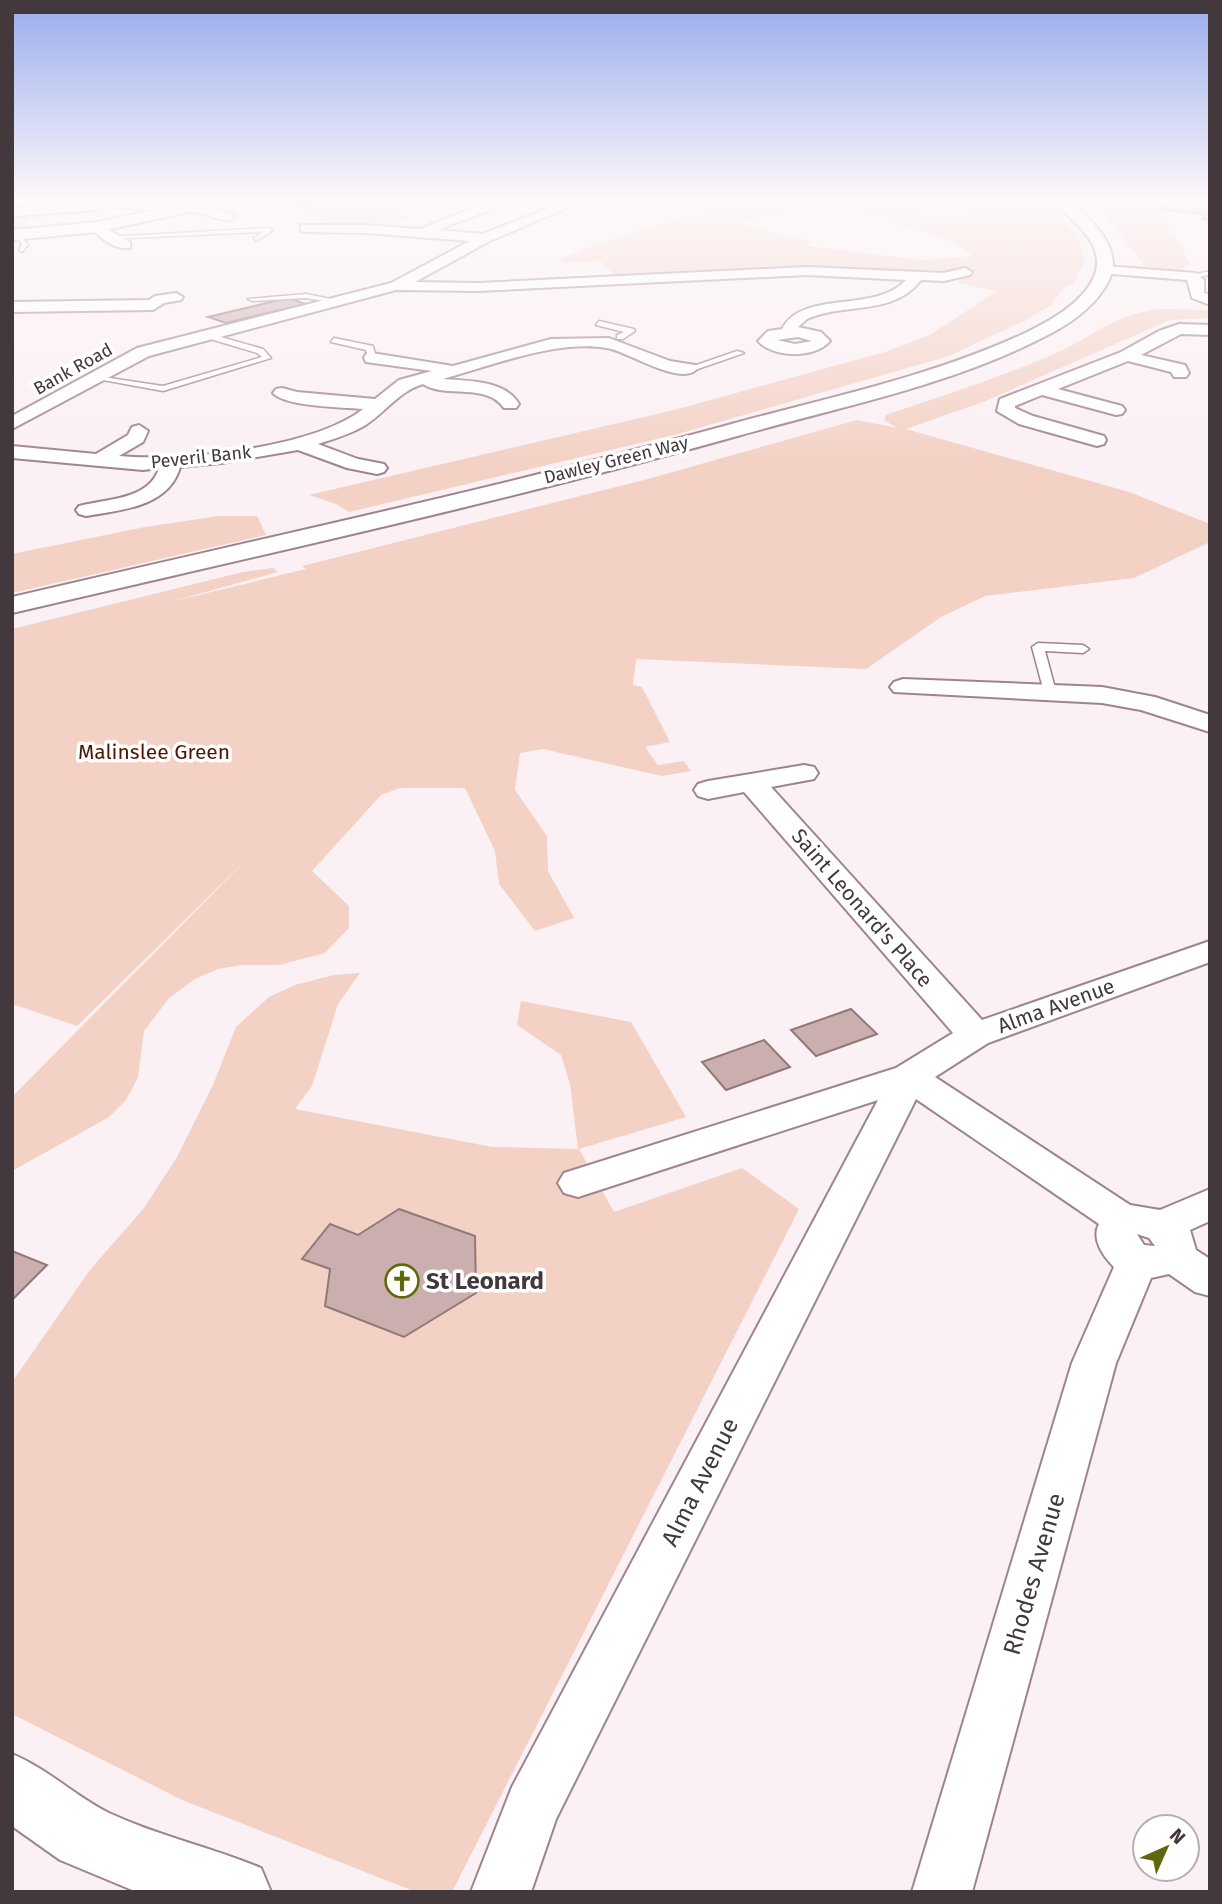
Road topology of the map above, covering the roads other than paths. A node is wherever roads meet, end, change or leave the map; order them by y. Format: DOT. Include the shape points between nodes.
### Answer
graph roads {
  1 [pos="387,289"];
  2 [pos="479,289"];
  3 [pos="908,289"];
  4 [pos="1095,289"];
  5 [pos="1197,289"];
  6 [pos="176,297"];
  7 [pos="252,299"];
  8 [pos="1210,301"];
  9 [pos="342,302"];
  10 [pos="486,306"];
  11 [pos="12,307"];
  12 [pos="599,323"];
  13 [pos="1210,330"];
  14 [pos="789,332"];
  15 [pos="207,335"];
  16 [pos="334,340"];
  17 [pos="614,340"];
  18 [pos="740,353"];
  19 [pos="1126,356"];
  20 [pos="372,358"];
  21 [pos="689,369"];
  22 [pos="454,370"];
  23 [pos="1180,373"];
  24 [pos="96,378"];
  25 [pos="414,381"];
  26 [pos="1038,389"];
  27 [pos="282,393"];
  28 [pos="510,404"];
  29 [pos="379,405"];
  30 [pos="1116,410"];
  31 [pos="12,424"];
  32 [pos="139,430"];
  33 [pos="1097,440"];
  34 [pos="298,443"];
  35 [pos="12,452"];
  36 [pos="99,460"];
  37 [pos="171,462"];
  38 [pos="377,468"];
  39 [pos="86,510"];
  40 [pos="12,605"];
  41 [pos="1083,649"];
  42 [pos="903,687"];
  43 [pos="1050,692"];
  44 [pos="1210,724"];
  45 [pos="804,773"];
  46 [pos="750,781"];
  47 [pos="708,790"];
  48 [pos="1210,950"];
  49 [pos="975,1035"];
  50 [pos="909,1077"];
  51 [pos="578,1183"];
  52 [pos="1210,1204"];
  53 [pos="1149,1241"];
  54 [pos="1210,1280"];
  55 [pos="12,1787"];
  56 [pos="237,1892"];
  57 [pos="501,1892"];
  58 [pos="942,1892"];
  1 -- 9 [label="street, Bank Road"];
  2 -- 10 [label="street"];
  3 -- 14 [label="street" via="895,296 809,313 797,318"];
  4 -- 40 [label="main road, Dawley Green Way" via="1055,323 1001,350 934,374 662,450"];
  5 -- 8 [label="street" via="1197,295"];
  6 -- 11 [label="street" via="153,305"];
  7 -- 9 [label="lane" via="306,296"];
  9 -- 15 [label="street, Bank Road"];
  12 -- 17 [label="lane" via="631,331"];
  13 -- 19 [label="street" via="1179,329"];
  14 -- 14 [label="street" via="815,335 822,341 809,348 769,347 768,336"];
  15 -- 24 [label="street, Bank Road" via="143,352"];
  15 -- 24 [label="lane" via="260,351 267,358 163,389"];
  16 -- 20 [label="lane" via="370,348"];
  17 -- 21 [label="street, Peveril Bank" via="667,366"];
  17 -- 22 [label="street, Peveril Bank" via="551,344"];
  18 -- 21 [label="lane"];
  19 -- 23 [label="street" via="1179,369"];
  19 -- 26 [label="street"];
  20 -- 22 [label="street"];
  22 -- 25 [label="street, Peveril Bank"];
  24 -- 31 [label="street, Bank Road"];
  25 -- 28 [label="street" via="481,388 506,397"];
  25 -- 29 [label="street, Peveril Bank"];
  26 -- 30 [label="street"];
  26 -- 33 [label="street" via="1006,403 1006,411"];
  27 -- 29 [label="street"];
  29 -- 34 [label="street, Peveril Bank" via="337,432"];
  32 -- 36 [label="street" via="136,439"];
  34 -- 37 [label="street, Peveril Bank"];
  34 -- 38 [label="street"];
  35 -- 36 [label="street, Peveril Bank"];
  36 -- 37 [label="street, Peveril Bank"];
  37 -- 39 [label="street" via="168,475 153,494"];
  41 -- 43 [label="lane" via="1038,647"];
  42 -- 43 [label="street"];
  43 -- 44 [label="street" via="1134,701"];
  45 -- 46 [label="street"];
  46 -- 47 [label="street"];
  46 -- 49 [label="street, Saint Leonard's Place"];
  48 -- 49 [label="street, Alma Avenue"];
  49 -- 50 [label="street, Alma Avenue"];
  50 -- 51 [label="street, Alma Avenue"];
  50 -- 53 [label="street"];
  50 -- 57 [label="street, Alma Avenue" via="532,1807"];
  52 -- 53 [label="street"];
  53 -- 54 [label="street"];
  53 -- 58 [label="street, Rhodes Avenue" via="1094,1363"];
  55 -- 56 [label="main road" via="84,1836 169,1871"];
}
